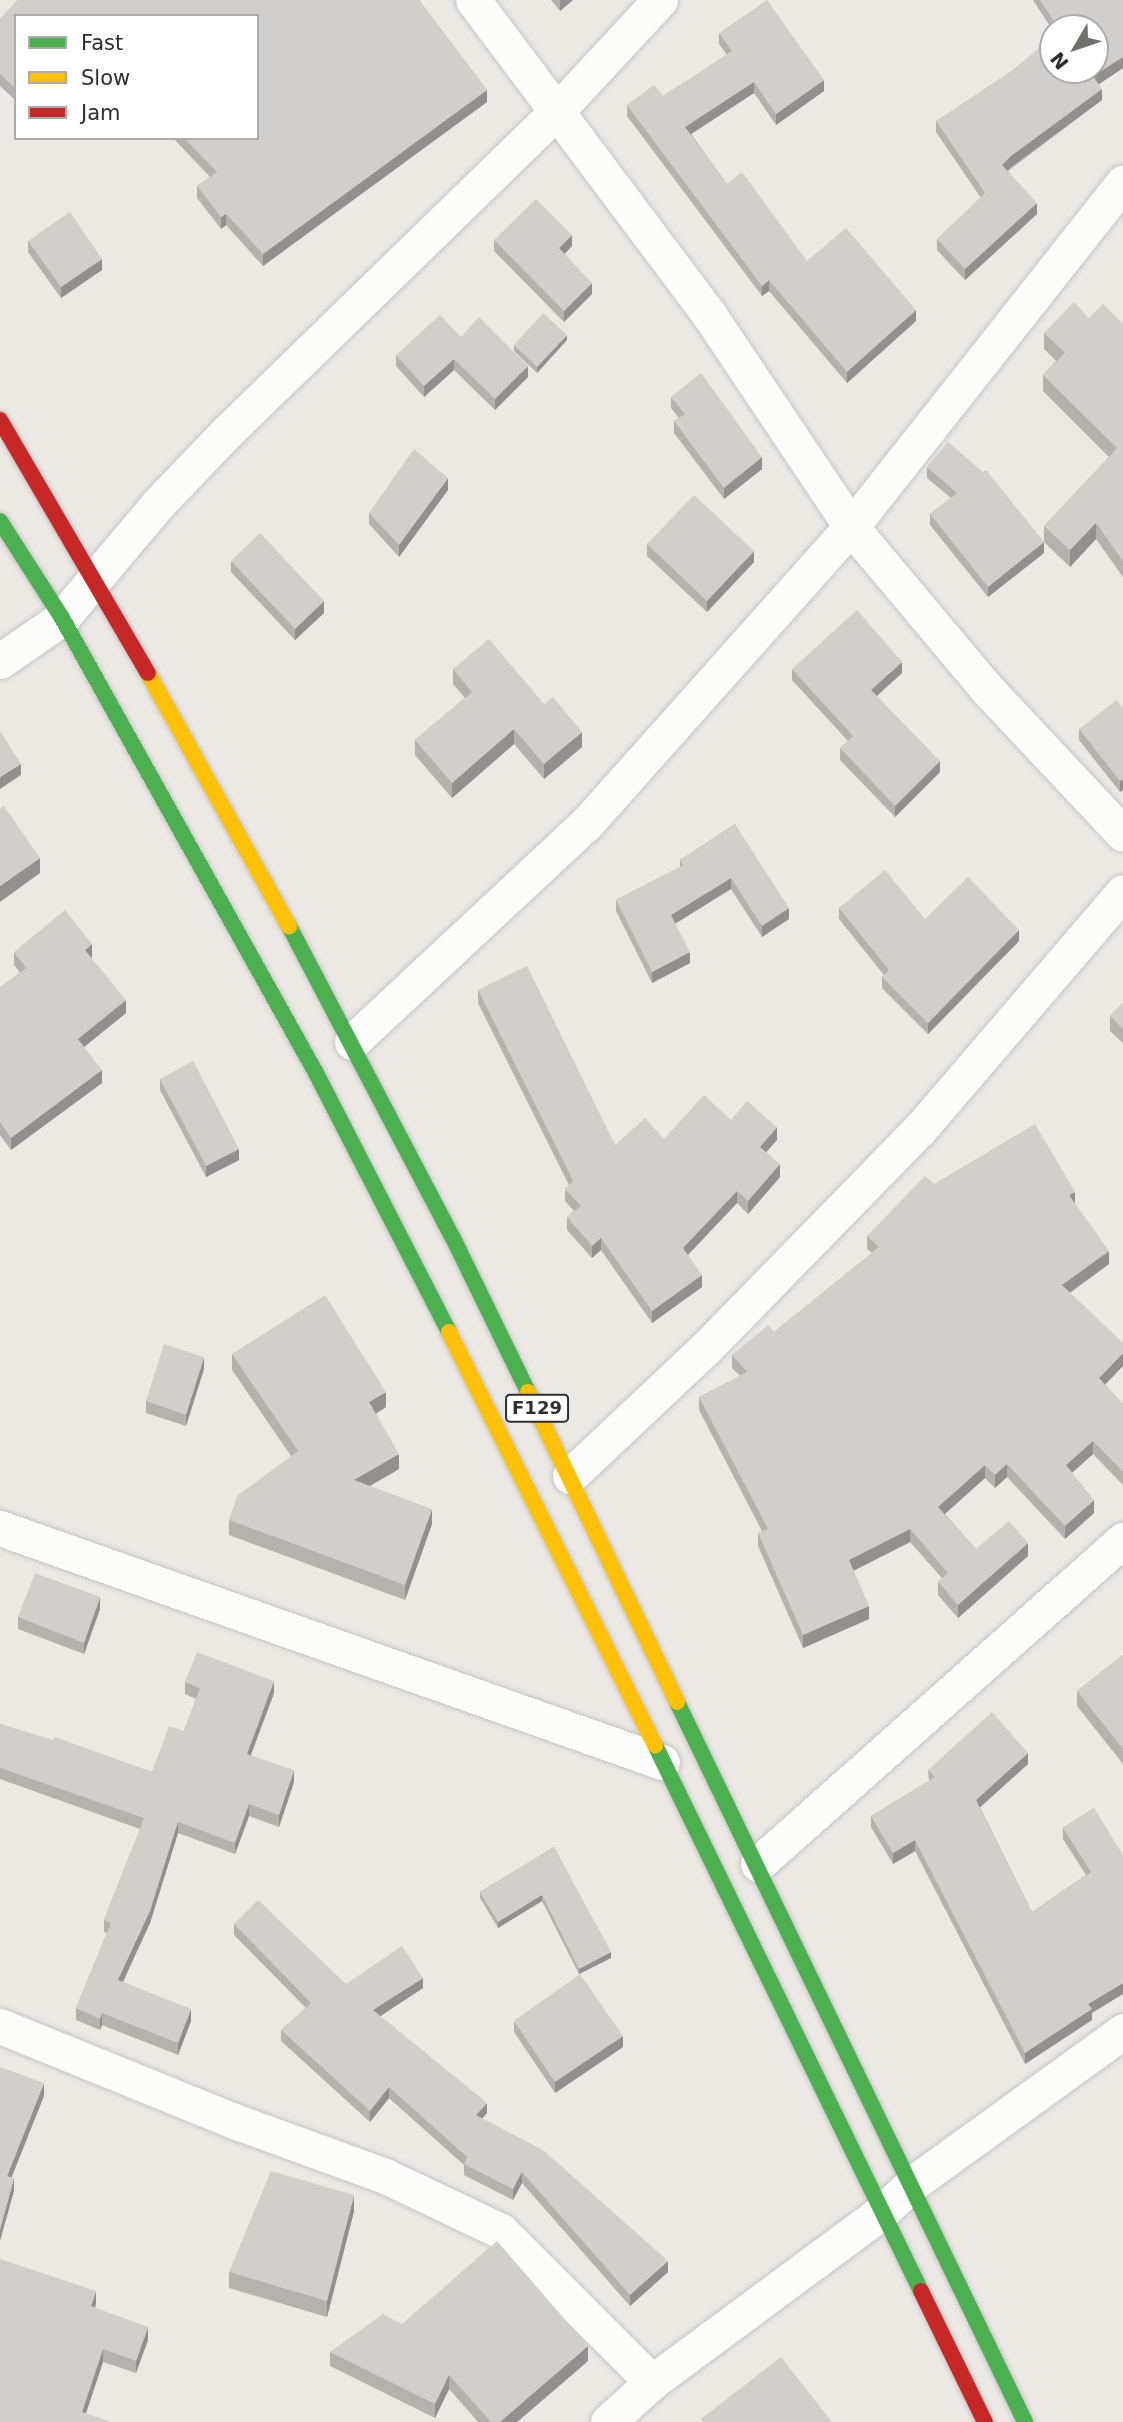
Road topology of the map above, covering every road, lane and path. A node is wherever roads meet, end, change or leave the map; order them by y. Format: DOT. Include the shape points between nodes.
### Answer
graph roads {
  1 [pos="473,0"];
  2 [pos="660,0"];
  3 [pos="554,114"];
  4 [pos="1123,183"];
  5 [pos="0,420"];
  6 [pos="0,521"];
  7 [pos="851,527"];
  8 [pos="96,579"];
  9 [pos="62,618"];
  10 [pos="0,661"];
  11 [pos="1123,834"];
  12 [pos="1123,892"];
  13 [pos="352,1042"];
  14 [pos="570,1476"];
  15 [pos="0,1528"];
  16 [pos="1123,1540"];
  17 [pos="662,1762"];
  18 [pos="758,1864"];
  19 [pos="0,2026"];
  20 [pos="1123,2031"];
  21 [pos="912,2183"];
  22 [pos="882,2211"];
  23 [pos="652,2382"];
  24 [pos="608,2422"];
  25 [pos="985,2422"];
  26 [pos="1025,2422"];
  1 -- 3 [label="street"];
  2 -- 3 [label="street"];
  3 -- 7 [label="street" via="708,313"];
  3 -- 8 [label="street" via="228,431"];
  4 -- 7 [label="street"];
  5 -- 8 [label="main road, F129"];
  6 -- 9 [label="main road, F129"];
  7 -- 11 [label="street" via="986,688"];
  7 -- 13 [label="street" via="586,824"];
  8 -- 9 [label="street"];
  8 -- 13 [label="main road, F129" via="224,802"];
  9 -- 10 [label="street"];
  9 -- 17 [label="main road, F129" via="316,1073 534,1497"];
  12 -- 14 [label="street" via="919,1130 706,1348"];
  13 -- 14 [label="main road, F129"];
  14 -- 18 [label="main road, F129"];
  15 -- 17 [label="street"];
  16 -- 18 [label="street"];
  17 -- 22 [label="main road, F129"];
  18 -- 21 [label="main road, F129"];
  19 -- 23 [label="street" via="234,2121 385,2176 501,2231"];
  20 -- 21 [label="street"];
  21 -- 22 [label="street"];
  21 -- 26 [label="main road, F129"];
  22 -- 23 [label="street"];
  22 -- 25 [label="main road, F129"];
  23 -- 24 [label="street"];
}
